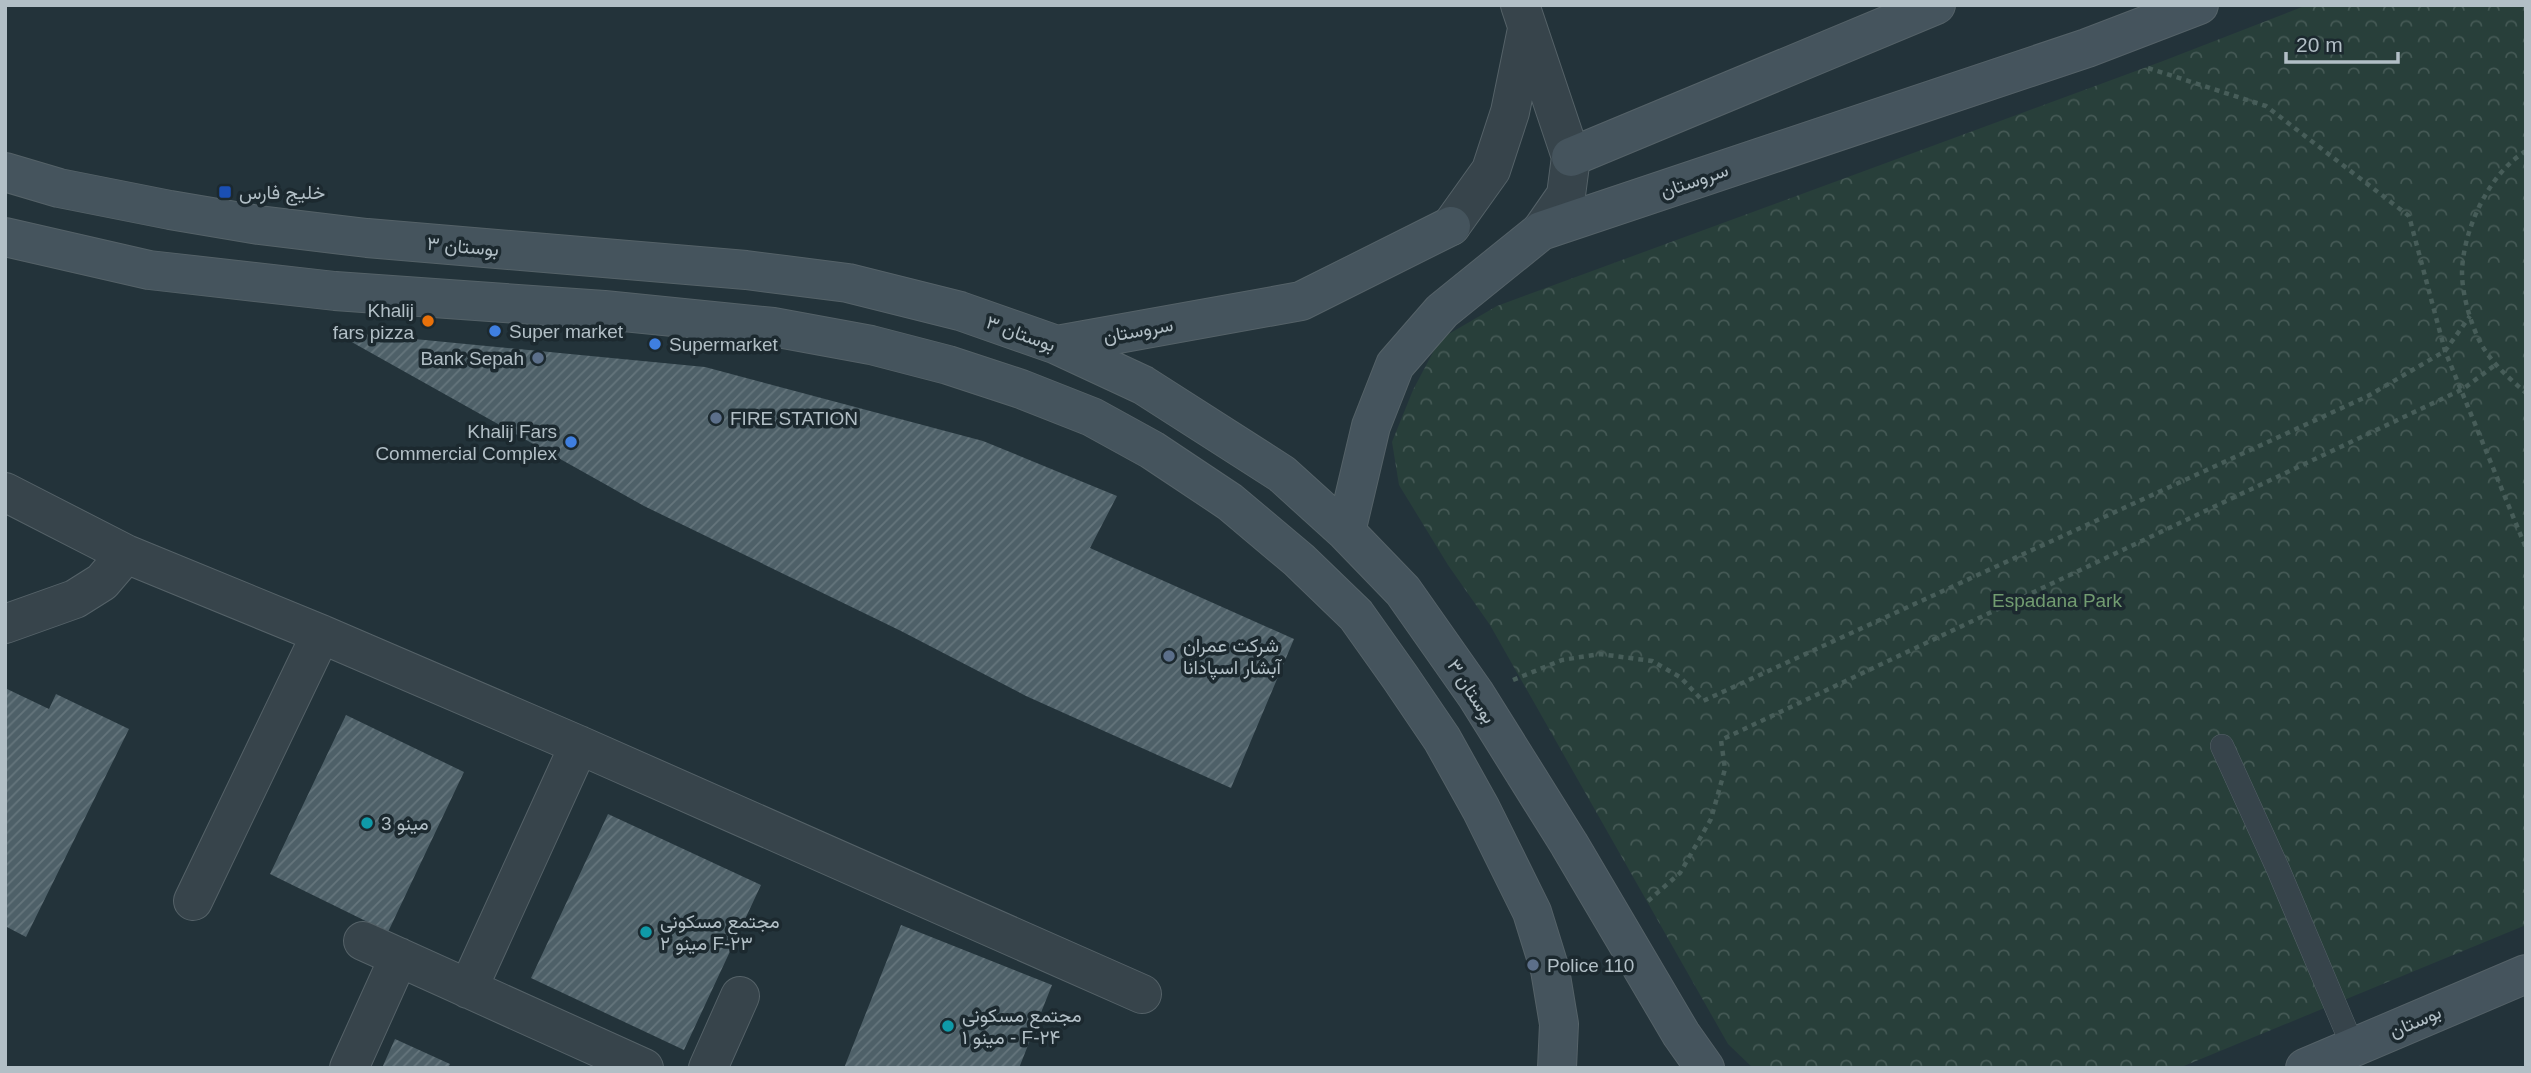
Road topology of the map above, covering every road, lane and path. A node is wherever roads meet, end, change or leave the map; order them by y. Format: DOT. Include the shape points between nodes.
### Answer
graph roads {
  1 [pos="1936,5"];
  2 [pos="2199,5"];
  3 [pos="1524,16"];
  4 [pos="2087,48"];
  5 [pos="2526,151"];
  6 [pos="1572,157"];
  7 [pos="5,172"];
  8 [pos="1541,231"];
  9 [pos="5,237"];
  10 [pos="58,250"];
  11 [pos="5,259"];
  12 [pos="2469,316"];
  13 [pos="1058,345"];
  14 [pos="2445,351"];
  15 [pos="2495,365"];
  16 [pos="2463,389"];
  17 [pos="2526,393"];
  18 [pos="5,492"];
  19 [pos="1346,532"];
  20 [pos="2526,548"];
  21 [pos="126,554"];
  22 [pos="5,624"];
  23 [pos="321,634"];
  24 [pos="1476,695"];
  25 [pos="579,745"];
  26 [pos="2222,746"];
  27 [pos="193,901"];
  28 [pos="1618,926"];
  29 [pos="363,941"];
  30 [pos="399,957"];
  31 [pos="2526,974"];
  32 [pos="468,989"];
  33 [pos="1142,994"];
  34 [pos="740,996"];
  35 [pos="1677,1028"];
  36 [pos="2353,1047"];
  37 [pos="349,1068"];
  38 [pos="643,1068"];
  39 [pos="708,1068"];
  40 [pos="1557,1068"];
  41 [pos="1685,1068"];
  42 [pos="1706,1068"];
  43 [pos="2305,1068"];
  1 -- 6 [label="street"];
  2 -- 4 [label="street, سروستان"];
  3 -- 6 [label="street"];
  3 -- 13 [label="street, سروستان" via="1510,112 1491,170 1451,226 1301,301"];
  4 -- 8 [label="street, سروستان"];
  4 -- 14 [label="path" via="2266,106 2409,216"];
  5 -- 12 [label="path" via="2488,188 2470,228 2462,272"];
  6 -- 8 [label="street" via="1566,195"];
  7 -- 13 [label="street, بوستان ۳" via="60,188 259,225 848,283 960,311"];
  8 -- 19 [label="street, سروستان" via="1442,311 1395,365 1371,426"];
  9 -- 10 [label="street"];
  10 -- 11 [label="street"];
  10 -- 40 [label="street" via="149,270 265,283 773,327 948,365 1091,417 1152,450 1230,502 1289,552 1356,615 1400,677 1481,809 1532,912 1550,970 1559,1024"];
  12 -- 14 [label="path"];
  12 -- 15 [label="path"];
  13 -- 19 [label="street, بوستان ۳" via="1143,385 1272,467"];
  14 -- 16 [label="path"];
  14 -- 24 [label="path" via="2368,396 1703,701 1680,677 1652,661 1601,654 1562,660"];
  15 -- 16 [label="path"];
  15 -- 17 [label="path"];
  16 -- 20 [label="path"];
  16 -- 28 [label="path" via="1721,740 1725,769 1711,819 1680,873"];
  18 -- 21 [label="street"];
  19 -- 24 [label="street, بوستان ۳" via="1403,591"];
  21 -- 22 [label="street" via="102,582 75,598"];
  21 -- 23 [label="street"];
  23 -- 25 [label="street"];
  23 -- 27 [label="street"];
  24 -- 28 [label="street, بوستان ۳"];
  25 -- 32 [label="street"];
  25 -- 33 [label="street"];
  26 -- 36 [label="lane"];
  28 -- 35 [label="street, بوستان ۳"];
  29 -- 30 [label="street"];
  30 -- 32 [label="street"];
  30 -- 37 [label="street"];
  31 -- 36 [label="street, بوستان"];
  32 -- 38 [label="street"];
  34 -- 39 [label="street"];
  35 -- 41 [label="street"];
  35 -- 42 [label="street, بوستان ۳"];
  36 -- 43 [label="street, بوستان"];
}
